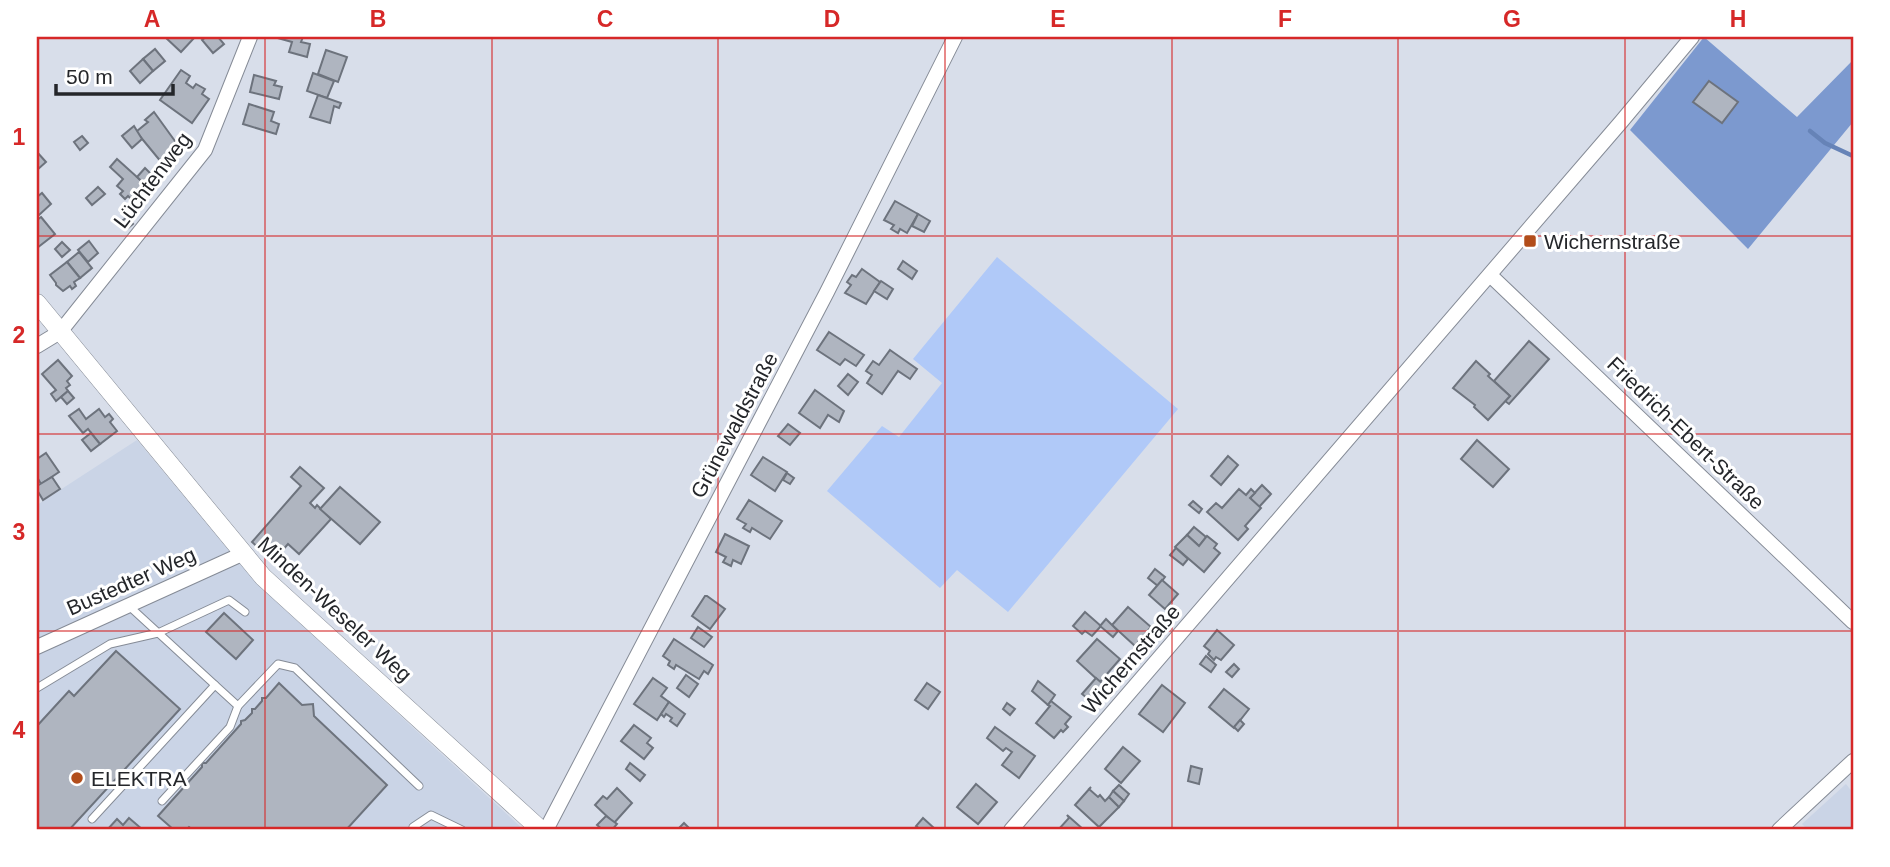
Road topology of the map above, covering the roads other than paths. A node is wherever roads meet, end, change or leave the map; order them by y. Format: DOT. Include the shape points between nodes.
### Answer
graph roads {
  1 [pos="250,37"];
  2 [pos="955,37"];
  3 [pos="1692,37"];
  4 [pos="1490,275"];
  5 [pos="37,303"];
  6 [pos="60,332"];
  7 [pos="37,346"];
  8 [pos="242,554"];
  9 [pos="129,606"];
  10 [pos="245,612"];
  11 [pos="1853,622"];
  12 [pos="158,633"];
  13 [pos="37,647"];
  14 [pos="215,685"];
  15 [pos="37,688"];
  16 [pos="238,706"];
  17 [pos="1853,761"];
  18 [pos="419,786"];
  19 [pos="162,801"];
  20 [pos="92,819"];
  21 [pos="413,827"];
  22 [pos="534,827"];
  23 [pos="462,830"];
  24 [pos="1011,830"];
  25 [pos="1779,830"];
  1 -- 6 [label="street, Lüchtenweg" via="205,150"];
  2 -- 22 [label="street, Grünewaldstraße" via="827,292"];
  3 -- 4 [label="street, Wichernstraße"];
  4 -- 11 [label="street, Friedrich-Ebert-Straße"];
  4 -- 24 [label="street, Wichernstraße"];
  5 -- 6 [label="street, Minden-Weseler Weg"];
  6 -- 7 [label="street"];
  6 -- 8 [label="street, Minden-Weseler Weg"];
  8 -- 9 [label="street, Bustedter Weg"];
  8 -- 22 [label="street, Minden-Weseler Weg"];
  9 -- 12 [label="lane"];
  9 -- 13 [label="street, Bustedter Weg"];
  10 -- 12 [label="lane" via="229,600"];
  12 -- 14 [label="lane"];
  12 -- 15 [label="lane" via="110,644"];
  14 -- 16 [label="lane"];
  14 -- 20 [label="lane"];
  16 -- 18 [label="lane" via="278,664 295,668"];
  16 -- 19 [label="lane" via="230,727"];
  17 -- 25 [label="street"];
  21 -- 23 [label="lane" via="431,815"];
}
